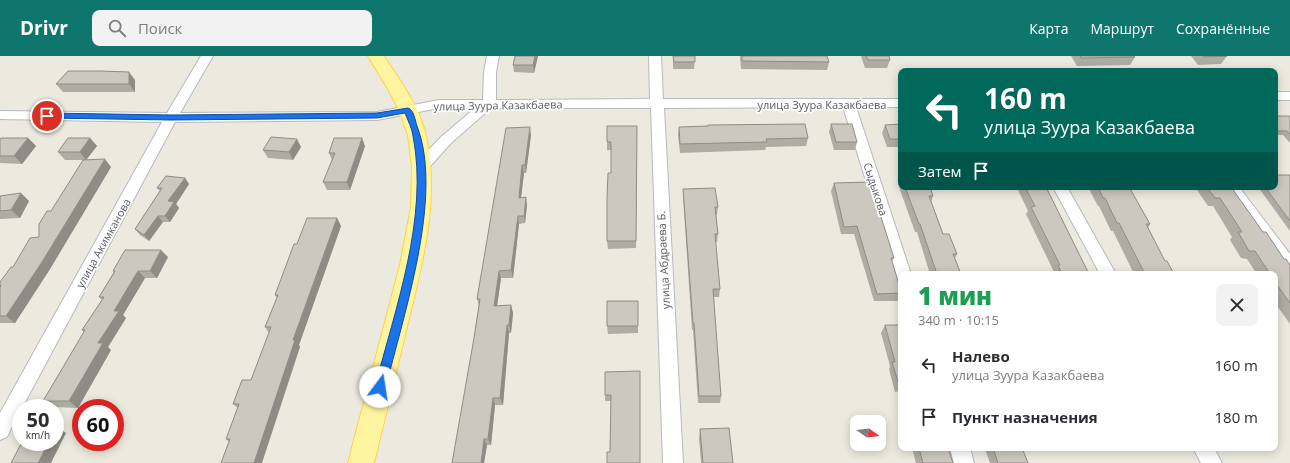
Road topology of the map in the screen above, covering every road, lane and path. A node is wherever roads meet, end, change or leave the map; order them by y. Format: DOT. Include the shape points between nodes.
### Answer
graph roads {
  1 [pos="207,56"];
  2 [pos="376,56"];
  3 [pos="484,56"];
  4 [pos="493,56"];
  5 [pos="655,56"];
  6 [pos="490,72"];
  7 [pos="1278,96"];
  8 [pos="1290,96"];
  9 [pos="489,103"];
  10 [pos="848,103"];
  11 [pos="898,103"];
  12 [pos="656,104"];
  13 [pos="408,110"];
  14 [pos="0,115"];
  15 [pos="171,118"];
  16 [pos="421,167"];
  17 [pos="1062,190"];
  18 [pos="1233,190"];
  19 [pos="1290,266"];
  20 [pos="902,271"];
  21 [pos="1106,271"];
  22 [pos="0,431"];
  23 [pos="961,451"];
  24 [pos="1206,451"];
  25 [pos="361,463"];
  26 [pos="673,463"];
  27 [pos="964,463"];
  28 [pos="1212,463"];
  1 -- 15 [label="street, улица Акимканова"];
  2 -- 13 [label="main road"];
  3 -- 6 [label="street"];
  4 -- 6 [label="street"];
  5 -- 12 [label="street, улица Абдраева Б."];
  6 -- 9 [label="street"];
  7 -- 8 [label="street"];
  9 -- 12 [label="street, улица Зуура Казакбаева"];
  9 -- 13 [label="street, улица Зуура Казакбаева" via="439,104"];
  9 -- 16 [label="street" via="446,140"];
  10 -- 11 [label="street, улица Зуура Казакбаева"];
  10 -- 12 [label="street, улица Зуура Казакбаева"];
  10 -- 20 [label="street, Сыдыкова"];
  12 -- 26 [label="street, улица Абдраева Б."];
  13 -- 15 [label="street, улица Зуура Казакбаева" via="377,116"];
  13 -- 16 [label="main road" via="417,135"];
  14 -- 15 [label="street, улица Зуура Казакбаева"];
  15 -- 22 [label="street, улица Акимканова"];
  16 -- 25 [label="main road" via="421,207 411,265"];
  17 -- 21 [label="street"];
  18 -- 19 [label="street"];
  23 -- 27 [label="street"];
  24 -- 28 [label="street"];
}
